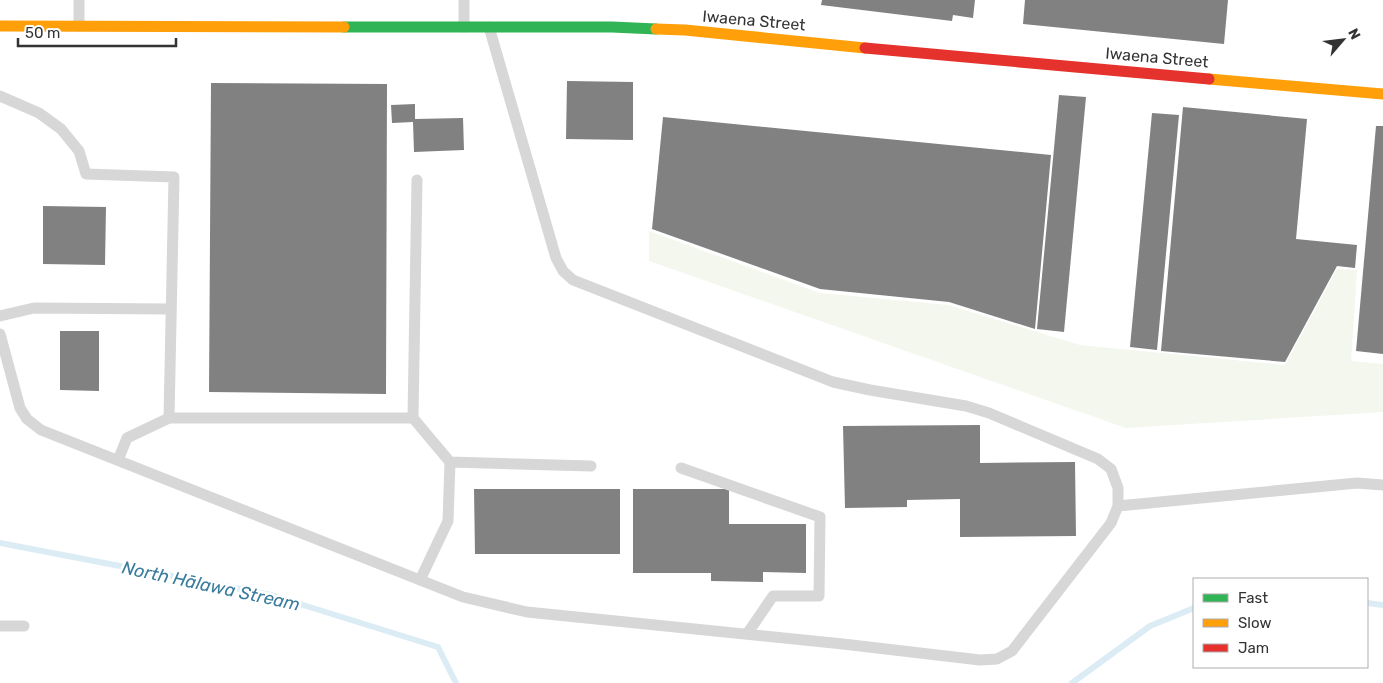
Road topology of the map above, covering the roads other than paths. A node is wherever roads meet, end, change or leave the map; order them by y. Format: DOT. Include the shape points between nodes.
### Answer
graph roads {
  1 [pos="79,0"];
  2 [pos="464,0"];
  3 [pos="0,26"];
  4 [pos="79,26"];
  5 [pos="464,27"];
  6 [pos="489,27"];
  7 [pos="1383,94"];
  8 [pos="0,96"];
  9 [pos="417,180"];
  10 [pos="172,309"];
  11 [pos="0,316"];
  12 [pos="0,334"];
  13 [pos="170,418"];
  14 [pos="413,418"];
  15 [pos="118,460"];
  16 [pos="450,462"];
  17 [pos="591,466"];
  18 [pos="681,468"];
  19 [pos="1383,485"];
  20 [pos="1118,506"];
  21 [pos="420,580"];
  22 [pos="0,626"];
  23 [pos="24,626"];
  24 [pos="747,634"];
  1 -- 4 [label="lane"];
  2 -- 5 [label="lane"];
  3 -- 4 [label="street, Iwaena Street"];
  4 -- 5 [label="street, Iwaena Street"];
  5 -- 6 [label="street, Iwaena Street"];
  6 -- 7 [label="street, Iwaena Street" via="685,30"];
  6 -- 20 [label="lane" via="556,258 573,280 834,382 959,404 989,413 1098,459 1111,469 1118,488"];
  8 -- 10 [label="lane" via="39,113 61,129 80,150 86,174 174,177"];
  9 -- 14 [label="lane"];
  10 -- 11 [label="lane" via="34,308"];
  10 -- 13 [label="lane"];
  12 -- 15 [label="lane" via="20,408 27,419 41,430"];
  13 -- 14 [label="lane"];
  13 -- 15 [label="lane" via="126,438"];
  14 -- 16 [label="lane"];
  15 -- 21 [label="lane"];
  16 -- 17 [label="lane"];
  16 -- 21 [label="lane" via="448,521"];
  18 -- 24 [label="lane" via="820,517 819,596 773,596"];
  19 -- 20 [label="lane" via="1357,483"];
  20 -- 24 [label="lane" via="1111,522 1012,651 997,659 980,660"];
  21 -- 24 [label="lane" via="463,597 527,612"];
  22 -- 23 [label="lane"];
}
